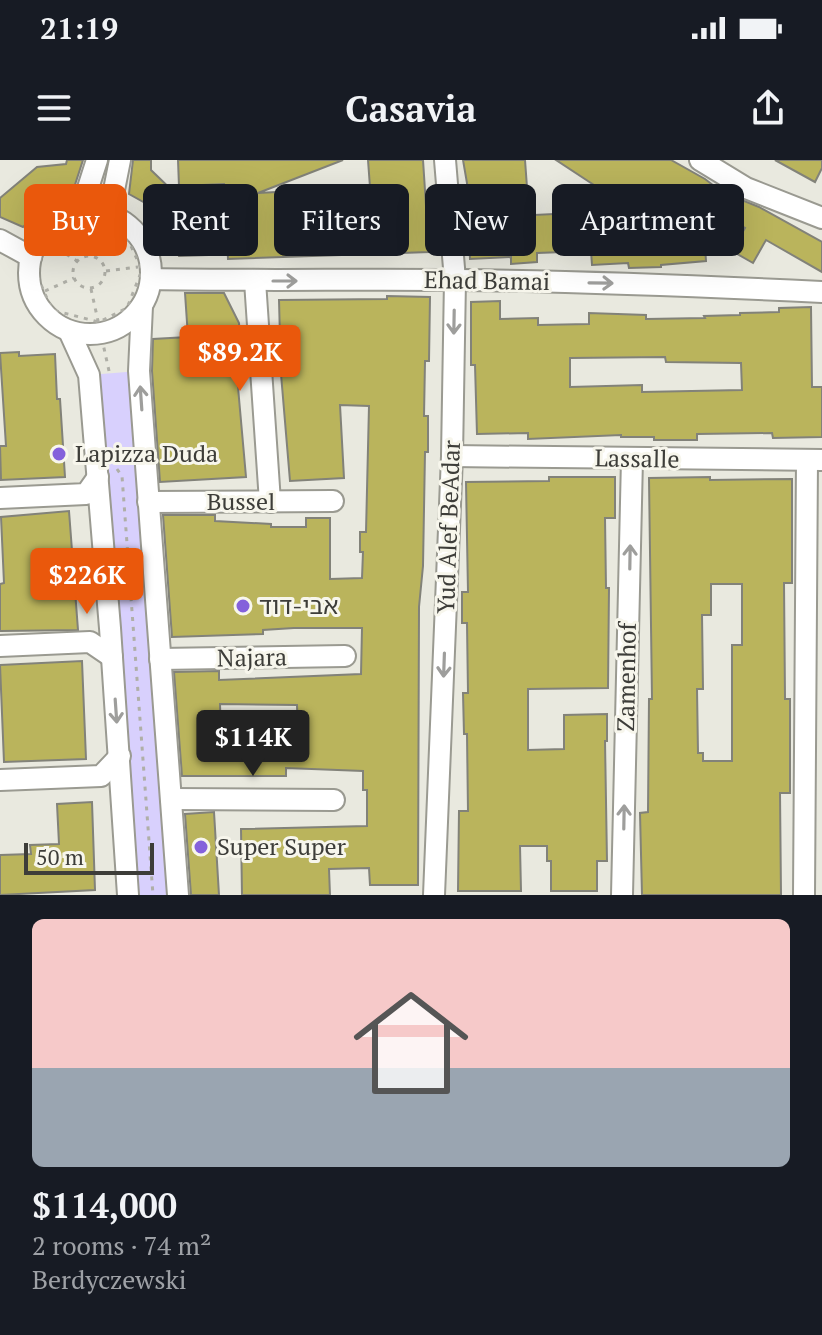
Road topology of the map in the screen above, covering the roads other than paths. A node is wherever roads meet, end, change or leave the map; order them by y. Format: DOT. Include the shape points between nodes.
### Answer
graph roads {
  1 [pos="97,160"];
  2 [pos="120,160"];
  3 [pos="445,160"];
  4 [pos="700,160"];
  5 [pos="89,184"];
  6 [pos="115,184"];
  7 [pos="822,218"];
  8 [pos="127,224"];
  9 [pos="0,240"];
  10 [pos="31,257"];
  11 [pos="145,273"];
  12 [pos="455,280"];
  13 [pos="255,281"];
  14 [pos="822,292"];
  15 [pos="142,306"];
  16 [pos="69,331"];
  17 [pos="452,456"];
  18 [pos="632,459"];
  19 [pos="815,460"];
  20 [pos="98,477"];
  21 [pos="0,498"];
  22 [pos="333,501"];
  23 [pos="148,502"];
  24 [pos="270,502"];
  25 [pos="0,646"];
  26 [pos="345,656"];
  27 [pos="112,657"];
  28 [pos="160,659"];
  29 [pos="120,756"];
  30 [pos="0,780"];
  31 [pos="171,799"];
  32 [pos="334,800"];
  33 [pos="128,895"];
  34 [pos="178,895"];
  35 [pos="434,895"];
  36 [pos="622,895"];
  37 [pos="804,895"];
  1 -- 5 [label="street"];
  2 -- 6 [label="street"];
  3 -- 12 [label="street, Yud Alef BeAdar"];
  4 -- 7 [label="street" via="746,188"];
  8 -- 11 [label="street" via="149,258"];
  9 -- 10 [label="street"];
  10 -- 16 [label="street" via="32,293 53,322"];
  11 -- 13 [label="street, Ehad Bamai"];
  11 -- 15 [label="street"];
  13 -- 12 [label="street, Ehad Bamai, one-way"];
  12 -- 14 [label="street, Ehad Bamai, one-way"];
  12 -- 17 [label="street, Yud Alef BeAdar, one-way"];
  13 -- 24 [label="street"];
  15 -- 16 [label="street" via="125,324 85,335"];
  23 -- 15 [label="street, one-way" via="139,371"];
  16 -- 20 [label="street" via="89,375"];
  17 -- 18 [label="street, Lassalle"];
  17 -- 35 [label="street, Yud Alef BeAdar, one-way"];
  18 -- 19 [label="street, Lassalle"];
  36 -- 18 [label="street, Zamenhof, one-way"];
  19 -- 37 [label="street"];
  20 -- 21 [label="street" via="86,494"];
  20 -- 27 [label="street"];
  22 -- 24 [label="street, Bussel"];
  23 -- 24 [label="street, Bussel"];
  23 -- 28 [label="street"];
  25 -- 27 [label="street" via="90,642"];
  26 -- 28 [label="street, Najara"];
  27 -- 29 [label="street, one-way"];
  28 -- 31 [label="street"];
  29 -- 30 [label="street" via="101,776"];
  29 -- 33 [label="street"];
  31 -- 32 [label="street"];
  31 -- 34 [label="street"];
}
